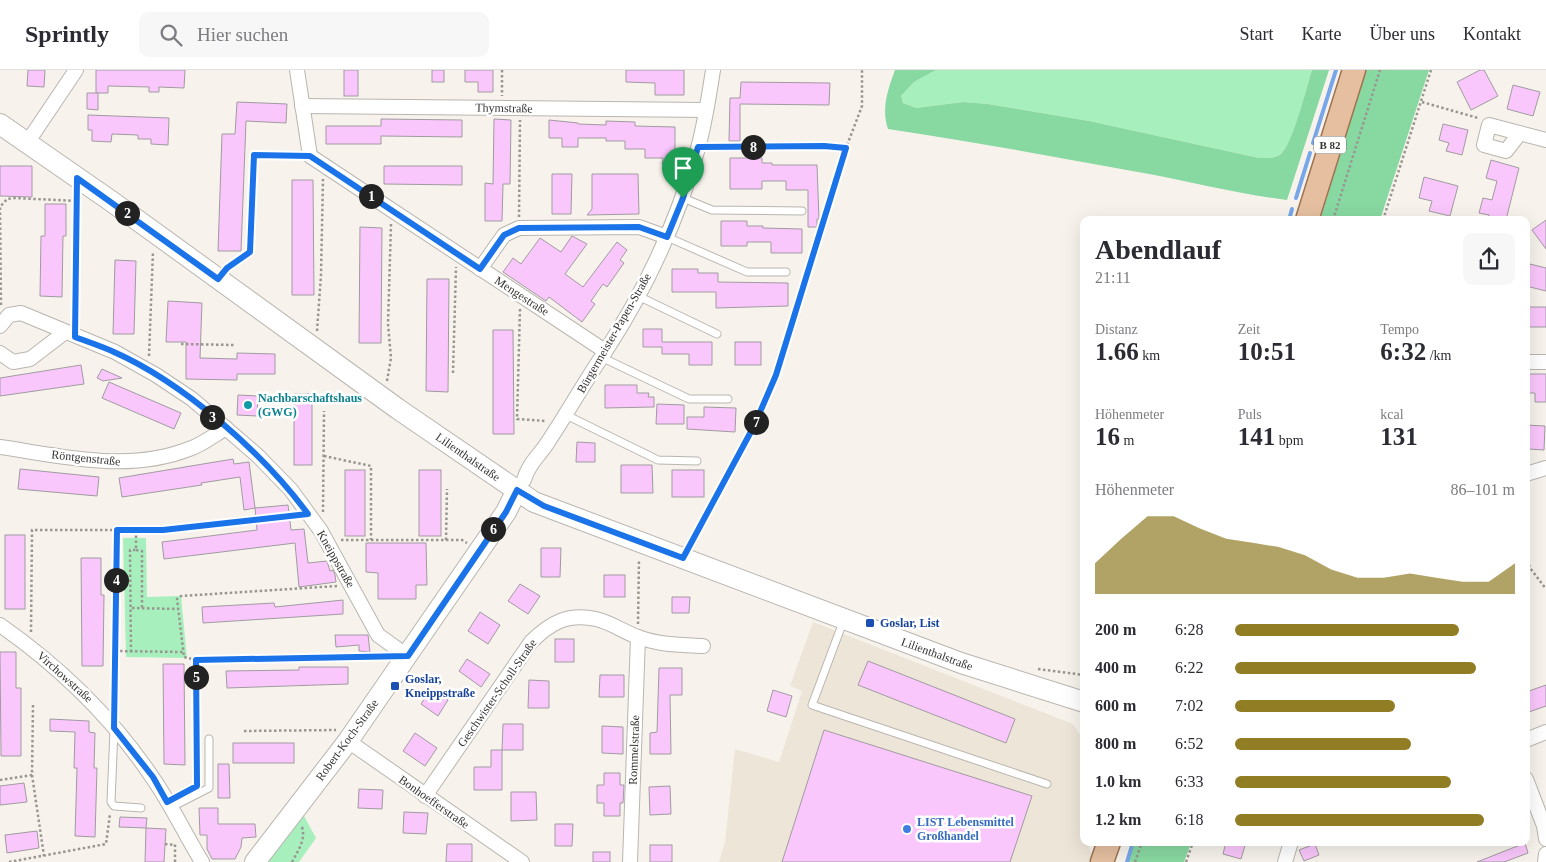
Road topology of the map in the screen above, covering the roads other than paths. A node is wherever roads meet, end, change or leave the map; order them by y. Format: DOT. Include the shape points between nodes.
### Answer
graph roads {
  1 [pos="76,70"];
  2 [pos="297,70"];
  3 [pos="713,70"];
  4 [pos="1354,70"];
  5 [pos="302,106"];
  6 [pos="706,110"];
  7 [pos="0,124"];
  8 [pos="1520,133"];
  9 [pos="1546,140"];
  10 [pos="27,143"];
  11 [pos="824,146"];
  12 [pos="698,147"];
  13 [pos="683,198"];
  14 [pos="802,211"];
  15 [pos="1308,216"];
  16 [pos="667,237"];
  17 [pos="480,269"];
  18 [pos="786,272"];
  19 [pos="638,296"];
  20 [pos="0,326"];
  21 [pos="717,334"];
  22 [pos="69,335"];
  23 [pos="0,353"];
  24 [pos="603,354"];
  25 [pos="1530,362"];
  26 [pos="1546,362"];
  27 [pos="728,399"];
  28 [pos="564,418"];
  29 [pos="226,428"];
  30 [pos="0,447"];
  31 [pos="697,462"];
  32 [pos="1546,468"];
  33 [pos="1530,473"];
  34 [pos="517,490"];
  35 [pos="844,619"];
  36 [pos="0,626"];
  37 [pos="638,637"];
  38 [pos="703,646"];
  39 [pos="408,656"];
  40 [pos="1080,701"];
  41 [pos="114,728"];
  42 [pos="1546,732"];
  43 [pos="351,735"];
  44 [pos="1530,738"];
  45 [pos="209,739"];
  46 [pos="1047,784"];
  47 [pos="1530,789"];
  48 [pos="425,796"];
  49 [pos="141,808"];
  50 [pos="170,808"];
  51 [pos="1546,839"];
  52 [pos="1108,846"];
  53 [pos="1290,846"];
  54 [pos="1546,854"];
  55 [pos="202,862"];
  56 [pos="255,862"];
  57 [pos="522,862"];
  58 [pos="630,862"];
  59 [pos="1102,862"];
  60 [pos="1285,862"];
  61 [pos="1545,862"];
  1 -- 10 [label="street"];
  2 -- 5 [label="street"];
  3 -- 6 [label="street, Bürgermeister-Papen-Straße"];
  4 -- 15 [label="main road, B 82"];
  5 -- 6 [label="street, Thymstraße"];
  5 -- 17 [label="street, Mengestraße" via="310,156"];
  6 -- 12 [label="street, Bürgermeister-Papen-Straße"];
  7 -- 10 [label="street, Lilienthalstraße"];
  8 -- 8 [label="street" via="1506,151 1484,145 1489,125"];
  8 -- 9 [label="street"];
  10 -- 34 [label="street, Lilienthalstraße"];
  11 -- 12 [label="lane"];
  12 -- 13 [label="street, Bürgermeister-Papen-Straße"];
  13 -- 14 [label="lane" via="712,210"];
  13 -- 16 [label="street, Bürgermeister-Papen-Straße"];
  16 -- 17 [label="street" via="639,227 519,228 504,235"];
  16 -- 18 [label="lane" via="747,272"];
  16 -- 19 [label="street, Bürgermeister-Papen-Straße"];
  17 -- 24 [label="street, Mengestraße"];
  19 -- 21 [label="lane"];
  19 -- 24 [label="street, Bürgermeister-Papen-Straße"];
  20 -- 22 [label="street, Kneippstraße" via="9,315 21,313"];
  22 -- 23 [label="street" via="30,359 13,362"];
  22 -- 29 [label="street, Kneippstraße" via="115,352 149,371 192,399"];
  24 -- 27 [label="lane" via="689,399"];
  24 -- 28 [label="street, Bürgermeister-Papen-Straße"];
  25 -- 26 [label="street"];
  28 -- 31 [label="lane" via="658,460"];
  28 -- 34 [label="street, Bürgermeister-Papen-Straße" via="541,458"];
  29 -- 30 [label="street, Röntgenstraße" via="189,449 142,461 113,463"];
  29 -- 39 [label="street, Kneippstraße" via="291,490 323,535 378,635"];
  32 -- 33 [label="street"];
  34 -- 35 [label="street, Lilienthalstraße" via="544,506"];
  34 -- 39 [label="street, Robert-Koch-Straße" via="490,526 482,545"];
  35 -- 40 [label="street, Lilienthalstraße" via="961,663"];
  35 -- 46 [label="lane" via="812,705"];
  36 -- 41 [label="street, Virchowstraße" via="48,659"];
  37 -- 38 [label="street, Geschwister-Scholl-Straße" via="668,645"];
  37 -- 48 [label="street, Geschwister-Scholl-Straße" via="596,619 571,617 548,626 531,642"];
  37 -- 58 [label="street, Rommelstraße"];
  39 -- 43 [label="street, Robert-Koch-Straße"];
  41 -- 49 [label="lane" via="111,802 114,806"];
  41 -- 50 [label="street, Virchowstraße" via="153,777"];
  42 -- 44 [label="street"];
  43 -- 48 [label="street, Bonhoefferstraße"];
  43 -- 56 [label="street, Robert-Koch-Straße"];
  45 -- 50 [label="lane" via="209,788"];
  47 -- 51 [label="street"];
  48 -- 57 [label="street, Bonhoefferstraße"];
  50 -- 55 [label="street, Virchowstraße"];
  52 -- 59 [label="main road"];
  53 -- 60 [label="street"];
  54 -- 61 [label="street"];
}
